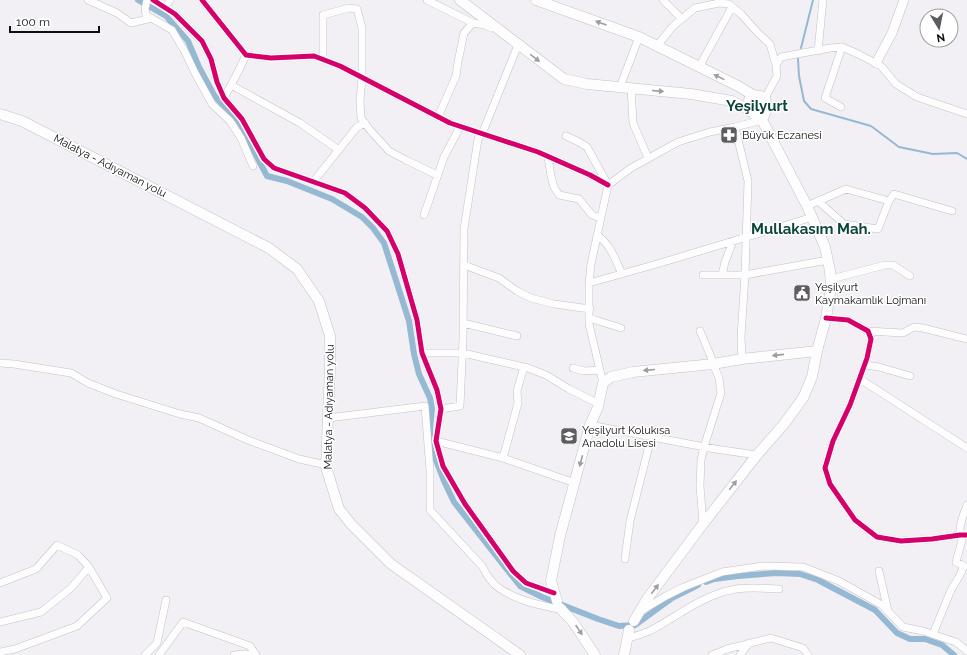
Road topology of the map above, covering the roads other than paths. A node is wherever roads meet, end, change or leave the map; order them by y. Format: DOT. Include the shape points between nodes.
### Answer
graph roads {
  1 [pos="88,0"];
  2 [pos="170,0"];
  3 [pos="202,0"];
  4 [pos="426,0"];
  5 [pos="460,0"];
  6 [pos="536,0"];
  7 [pos="663,0"];
  8 [pos="823,0"];
  9 [pos="904,0"];
  10 [pos="550,2"];
  11 [pos="148,3"];
  12 [pos="695,4"];
  13 [pos="732,6"];
  14 [pos="165,8"];
  15 [pos="152,18"];
  16 [pos="682,19"];
  17 [pos="473,23"];
  18 [pos="508,37"];
  19 [pos="639,37"];
  20 [pos="518,45"];
  21 [pos="657,46"];
  22 [pos="842,48"];
  23 [pos="818,51"];
  24 [pos="246,55"];
  25 [pos="323,59"];
  26 [pos="876,63"];
  27 [pos="776,65"];
  28 [pos="700,67"];
  29 [pos="362,77"];
  30 [pos="231,86"];
  31 [pos="620,87"];
  32 [pos="631,88"];
  33 [pos="753,95"];
  34 [pos="224,98"];
  35 [pos="765,98"];
  36 [pos="841,107"];
  37 [pos="748,109"];
  38 [pos="0,114"];
  39 [pos="967,114"];
  40 [pos="438,117"];
  41 [pos="762,120"];
  42 [pos="365,124"];
  43 [pos="460,127"];
  44 [pos="735,127"];
  45 [pos="482,134"];
  46 [pos="566,136"];
  47 [pos="339,150"];
  48 [pos="548,157"];
  49 [pos="648,158"];
  50 [pos="253,166"];
  51 [pos="437,175"];
  52 [pos="313,182"];
  53 [pos="608,185"];
  54 [pos="818,201"];
  55 [pos="889,201"];
  56 [pos="808,206"];
  57 [pos="952,211"];
  58 [pos="424,215"];
  59 [pos="813,217"];
  60 [pos="600,218"];
  61 [pos="597,235"];
  62 [pos="746,237"];
  63 [pos="733,241"];
  64 [pos="828,260"];
  65 [pos="464,265"];
  66 [pos="622,274"];
  67 [pos="703,275"];
  68 [pos="722,275"];
  69 [pos="745,275"];
  70 [pos="910,276"];
  71 [pos="831,279"];
  72 [pos="590,283"];
  73 [pos="590,309"];
  74 [pos="589,318"];
  75 [pos="826,318"];
  76 [pos="463,323"];
  77 [pos="621,328"];
  78 [pos="700,331"];
  79 [pos="868,331"];
  80 [pos="517,336"];
  81 [pos="967,339"];
  82 [pos="817,351"];
  83 [pos="422,353"];
  84 [pos="463,353"];
  85 [pos="742,359"];
  86 [pos="0,363"];
  87 [pos="714,364"];
  88 [pos="865,365"];
  89 [pos="524,367"];
  90 [pos="573,368"];
  91 [pos="600,370"];
  92 [pos="910,376"];
  93 [pos="860,379"];
  94 [pos="603,383"];
  95 [pos="599,404"];
  96 [pos="441,409"];
  97 [pos="328,418"];
  98 [pos="590,425"];
  99 [pos="651,438"];
  100 [pos="436,441"];
  101 [pos="704,447"];
  102 [pos="967,448"];
  103 [pos="758,454"];
  104 [pos="503,458"];
  105 [pos="326,465"];
  106 [pos="575,483"];
  107 [pos="967,505"];
  108 [pos="703,524"];
  109 [pos="963,535"];
  110 [pos="625,559"];
  111 [pos="89,567"];
  112 [pos="879,571"];
  113 [pos="0,583"];
  114 [pos="779,589"];
  115 [pos="166,600"];
  116 [pos="558,603"];
  117 [pos="888,611"];
  118 [pos="0,622"];
  119 [pos="632,626"];
  120 [pos="933,634"];
  121 [pos="749,643"];
  122 [pos="967,651"];
  123 [pos="0,652"];
  124 [pos="144,655"];
  125 [pos="159,655"];
  126 [pos="234,655"];
  127 [pos="256,655"];
  128 [pos="520,655"];
  129 [pos="595,655"];
  130 [pos="624,655"];
  131 [pos="712,655"];
  132 [pos="740,655"];
  133 [pos="808,655"];
  1 -- 15 [label="street" via="132,22"];
  2 -- 14 [label="street"];
  3 -- 24 [label="street"];
  4 -- 17 [label="street"];
  5 -- 18 [label="main road"];
  6 -- 10 [label="main road"];
  7 -- 16 [label="street"];
  8 -- 23 [label="street"];
  9 -- 26 [label="street" via="892,33"];
  19 -- 10 [label="main road, one-way"];
  11 -- 14 [label="street"];
  11 -- 15 [label="street" via="146,15"];
  12 -- 13 [label="street" via="719,3"];
  12 -- 16 [label="street"];
  13 -- 27 [label="street" via="770,44"];
  13 -- 28 [label="street"];
  14 -- 34 [label="street" via="186,24 202,41"];
  15 -- 50 [label="street" via="172,30 212,104 230,121 241,138"];
  16 -- 21 [label="street"];
  17 -- 18 [label="street" via="485,25"];
  17 -- 40 [label="street" via="464,33 456,76"];
  18 -- 20 [label="main road"];
  19 -- 21 [label="main road"];
  19 -- 31 [label="street"];
  20 -- 31 [label="main road, one-way" via="564,78 587,84"];
  20 -- 45 [label="street"];
  21 -- 28 [label="main road"];
  22 -- 23 [label="street"];
  22 -- 26 [label="street"];
  22 -- 36 [label="street" via="825,98"];
  23 -- 27 [label="street" via="781,57"];
  24 -- 25 [label="street" via="271,58 314,56"];
  24 -- 30 [label="street"];
  25 -- 29 [label="street"];
  25 -- 29 [label="street" via="323,14 349,8 357,9 362,28"];
  26 -- 39 [label="street" via="896,84 916,97"];
  27 -- 35 [label="street" via="777,76"];
  33 -- 28 [label="main road, one-way"];
  29 -- 40 [label="street"];
  29 -- 42 [label="street" via="361,118"];
  30 -- 34 [label="street"];
  30 -- 47 [label="street" via="300,123"];
  31 -- 32 [label="main road"];
  32 -- 37 [label="main road, one-way" via="705,96 732,101"];
  32 -- 49 [label="street" via="633,123"];
  33 -- 35 [label="main road"];
  33 -- 37 [label="main road" via="747,103"];
  34 -- 52 [label="street" via="242,119 264,159 274,168"];
  35 -- 41 [label="main road" via="767,105"];
  37 -- 41 [label="main road"];
  38 -- 97 [label="main road, Malatya - Adıyaman yolu" via="22,121 269,248 296,269 319,301 330,336"];
  40 -- 43 [label="street"];
  41 -- 44 [label="street"];
  41 -- 56 [label="main road"];
  42 -- 47 [label="street" via="357,127"];
  42 -- 51 [label="street" via="389,150"];
  43 -- 45 [label="street"];
  43 -- 51 [label="street"];
  44 -- 49 [label="street" via="678,142"];
  44 -- 62 [label="street" via="748,181"];
  45 -- 48 [label="street"];
  45 -- 65 [label="street" via="478,139 464,230"];
  46 -- 53 [label="street" via="587,147"];
  47 -- 52 [label="street"];
  48 -- 53 [label="street"];
  48 -- 60 [label="street" via="554,187 559,194 579,199 592,215"];
  49 -- 53 [label="street"];
  51 -- 58 [label="street"];
  52 -- 83 [label="street" via="345,193 365,208 387,231 398,254 417,320"];
  53 -- 60 [label="street"];
  54 -- 55 [label="street" via="846,189"];
  54 -- 55 [label="street" via="844,224 878,229"];
  54 -- 56 [label="street"];
  55 -- 57 [label="street" via="894,194"];
  56 -- 59 [label="main road"];
  59 -- 62 [label="street"];
  59 -- 64 [label="main road"];
  60 -- 61 [label="street"];
  61 -- 66 [label="street" via="609,247"];
  61 -- 72 [label="street"];
  62 -- 63 [label="street"];
  62 -- 69 [label="street"];
  63 -- 66 [label="street"];
  63 -- 68 [label="street"];
  64 -- 69 [label="street"];
  64 -- 71 [label="main road"];
  65 -- 73 [label="street" via="499,278 531,298"];
  65 -- 76 [label="street"];
  66 -- 72 [label="street"];
  67 -- 68 [label="street"];
  68 -- 69 [label="street"];
  69 -- 85 [label="street"];
  70 -- 71 [label="street" via="893,265 885,265"];
  71 -- 75 [label="main road"];
  72 -- 73 [label="street"];
  73 -- 74 [label="street"];
  74 -- 77 [label="street"];
  74 -- 91 [label="street"];
  75 -- 79 [label="street" via="848,320"];
  75 -- 82 [label="main road"];
  76 -- 80 [label="street"];
  76 -- 84 [label="street"];
  78 -- 87 [label="street"];
  79 -- 81 [label="street" via="903,333 914,327"];
  79 -- 88 [label="street" via="871,339"];
  82 -- 85 [label="main road, one-way"];
  82 -- 103 [label="main road" via="812,377 803,398"];
  83 -- 84 [label="street"];
  83 -- 96 [label="street" via="437,390"];
  84 -- 89 [label="street"];
  84 -- 96 [label="street" via="460,406"];
  85 -- 87 [label="main road"];
  86 -- 105 [label="street" via="71,373 116,394 199,418 248,440"];
  87 -- 94 [label="main road, one-way" via="633,372 611,376"];
  87 -- 101 [label="street" via="719,378 720,393"];
  88 -- 92 [label="street"];
  88 -- 93 [label="street"];
  89 -- 95 [label="street"];
  89 -- 104 [label="street" via="517,391 518,403"];
  90 -- 91 [label="street"];
  91 -- 94 [label="street"];
  93 -- 102 [label="street"];
  93 -- 109 [label="street" via="832,441 825,468 830,484 855,520 877,537 902,541"];
  94 -- 95 [label="main road"];
  95 -- 98 [label="main road"];
  96 -- 100 [label="street"];
  97 -- 105 [label="main road, Malatya - Adıyaman yolu"];
  97 -- 116 [label="street" via="425,406 430,510 482,566 498,588 542,606"];
  98 -- 99 [label="street"];
  98 -- 106 [label="main road, one-way"];
  99 -- 101 [label="street"];
  99 -- 110 [label="street" via="630,521"];
  100 -- 104 [label="street"];
  100 -- 116 [label="street" via="443,466 465,504 513,571 526,583"];
  101 -- 103 [label="street"];
  101 -- 108 [label="street" via="700,486"];
  108 -- 103 [label="main road, one-way"];
  104 -- 106 [label="street"];
  105 -- 128 [label="main road, Malatya - Adıyaman yolu" via="339,509 391,564"];
  106 -- 116 [label="main road" via="553,570 552,582"];
  107 -- 109 [label="street" via="961,520"];
  119 -- 108 [label="main road, one-way" via="647,599"];
  109 -- 120 [label="street" via="956,562 964,566"];
  111 -- 113 [label="street" via="78,555 57,545 36,569"];
  111 -- 118 [label="street" via="71,588 41,612"];
  111 -- 123 [label="street" via="107,598 77,626"];
  112 -- 117 [label="street"];
  114 -- 119 [label="street" via="734,589 688,608 648,633"];
  115 -- 124 [label="street" via="157,643"];
  116 -- 129 [label="main road, one-way"];
  117 -- 119 [label="street" via="839,580 803,567 763,566 722,572 678,590"];
  117 -- 120 [label="street" via="902,628"];
  119 -- 130 [label="main road"];
  120 -- 122 [label="street" via="956,642"];
  121 -- 131 [label="street"];
  121 -- 132 [label="street"];
  121 -- 133 [label="street" via="771,638 803,648"];
  125 -- 127 [label="street" via="183,622 250,646"];
  126 -- 127 [label="street"];
}
